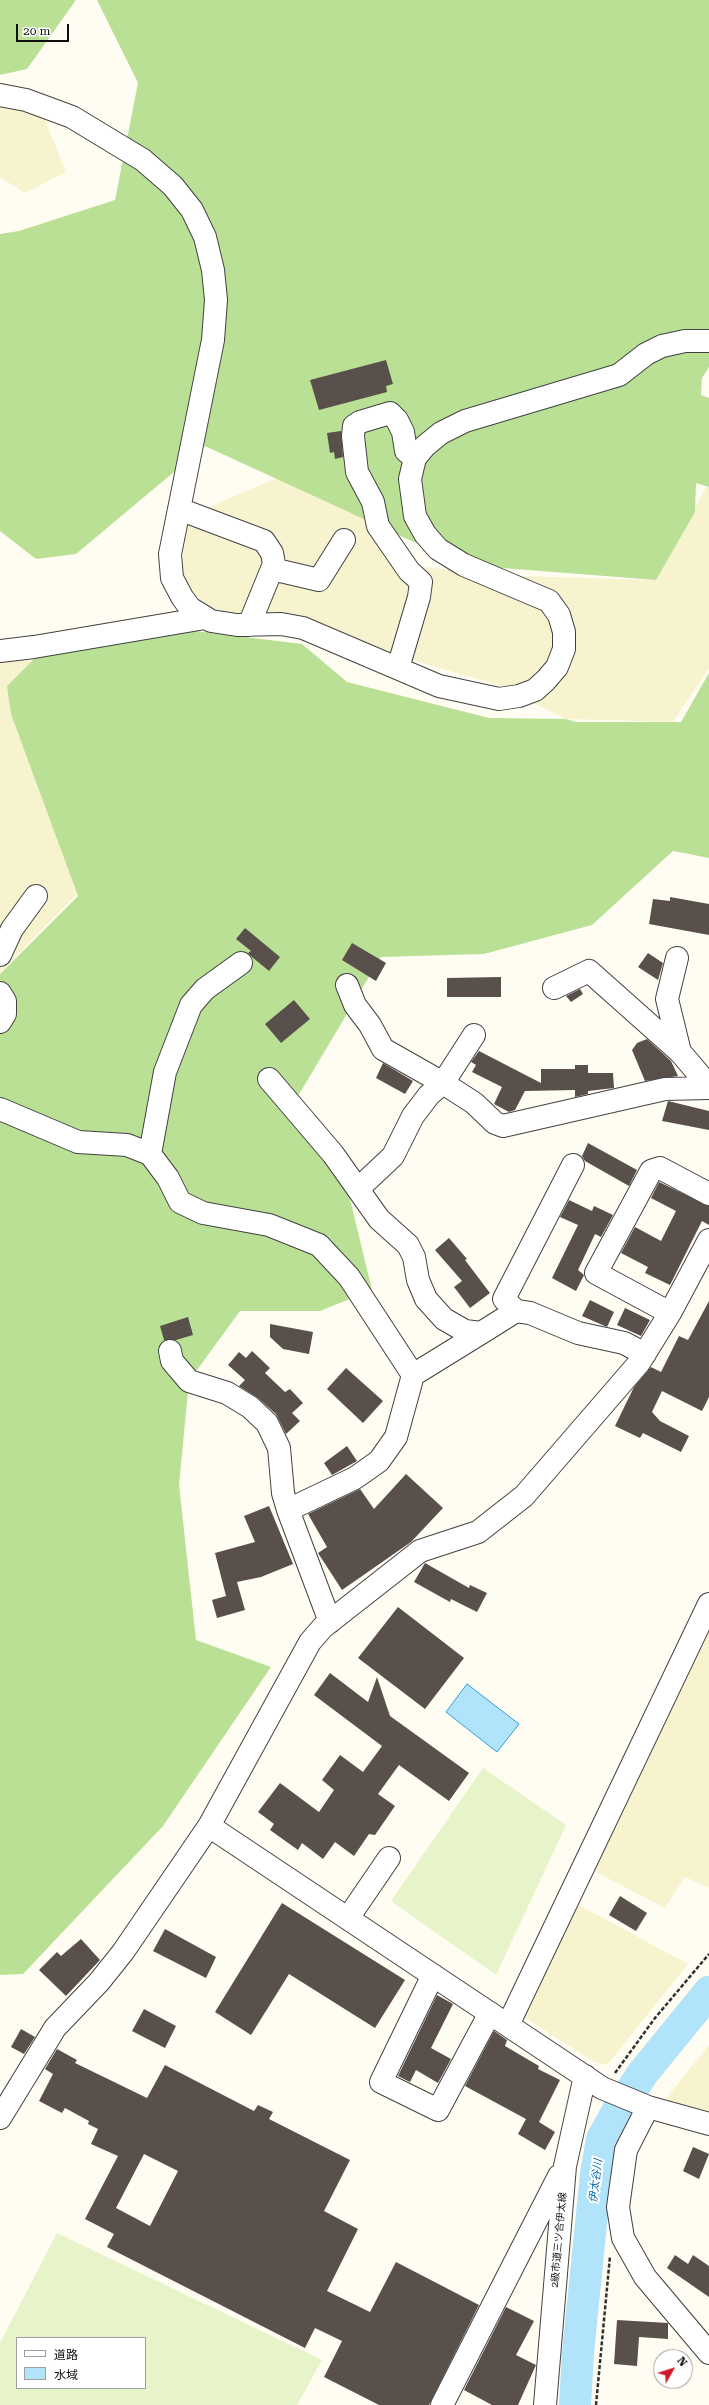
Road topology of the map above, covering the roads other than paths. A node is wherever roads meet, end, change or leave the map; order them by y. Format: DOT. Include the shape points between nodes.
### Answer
graph roads {
  1 [pos="0,95"];
  2 [pos="709,341"];
  3 [pos="415,458"];
  4 [pos="179,509"];
  5 [pos="344,540"];
  6 [pos="272,569"];
  7 [pos="205,618"];
  8 [pos="249,625"];
  9 [pos="0,651"];
  10 [pos="398,668"];
  11 [pos="36,896"];
  12 [pos="0,955"];
  13 [pos="677,958"];
  14 [pos="241,964"];
  15 [pos="347,985"];
  16 [pos="554,988"];
  17 [pos="0,993"];
  18 [pos="0,1022"];
  19 [pos="474,1034"];
  20 [pos="680,1052"];
  21 [pos="269,1079"];
  22 [pos="443,1083"];
  23 [pos="709,1087"];
  24 [pos="0,1109"];
  25 [pos="150,1154"];
  26 [pos="573,1165"];
  27 [pos="359,1188"];
  28 [pos="709,1194"];
  29 [pos="709,1240"];
  30 [pos="516,1311"];
  31 [pos="670,1313"];
  32 [pos="481,1334"];
  33 [pos="170,1350"];
  34 [pos="645,1354"];
  35 [pos="413,1375"];
  36 [pos="288,1510"];
  37 [pos="709,1604"];
  38 [pos="330,1622"];
  39 [pos="209,1826"];
  40 [pos="389,1858"];
  41 [pos="348,1918"];
  42 [pos="433,1975"];
  43 [pos="490,2013"];
  44 [pos="508,2025"];
  45 [pos="599,2085"];
  46 [pos="646,2106"];
  47 [pos="0,2118"];
  48 [pos="709,2124"];
  49 [pos="565,2166"];
  50 [pos="709,2353"];
  51 [pos="442,2405"];
  52 [pos="545,2405"];
  1 -- 4 [label="street" via="26,100 72,117 143,160 173,186 192,210 205,237 215,292 213,340"];
  2 -- 3 [label="street" via="685,341 662,346 646,354 619,375 465,421 441,433"];
  3 -- 10 [label="street" via="406,450 403,432 390,413 354,426 357,472 374,502 378,526 410,571 421,582 419,598"];
  3 -- 10 [label="street" via="410,480 411,498 415,516 425,534 438,549 464,565 549,601 559,616 564,632 564,649 557,667 535,690 499,699 439,686"];
  4 -- 6 [label="street" via="264,540 272,554"];
  4 -- 7 [label="street" via="170,554 172,578 190,608"];
  5 -- 6 [label="street" via="319,580"];
  6 -- 8 [label="street"];
  7 -- 8 [label="street"];
  7 -- 9 [label="street"];
  8 -- 10 [label="street" via="281,624 303,628"];
  11 -- 12 [label="street" via="12,929"];
  13 -- 20 [label="street" via="667,998"];
  14 -- 25 [label="street" via="205,989 191,1005 165,1072"];
  15 -- 22 [label="street" via="355,1005 383,1049 393,1057"];
  16 -- 20 [label="street" via="589,971"];
  17 -- 18 [label="street" via="5,1001 5,1014"];
  19 -- 22 [label="street"];
  20 -- 23 [label="street"];
  21 -- 27 [label="street"];
  22 -- 23 [label="street" via="474,1103 494,1123 502,1126 665,1089"];
  22 -- 27 [label="street" via="429,1095 413,1116 393,1156"];
  24 -- 25 [label="street" via="78,1142 126,1145"];
  25 -- 35 [label="street" via="168,1178 180,1202 202,1213 269,1226 319,1245 349,1278"];
  26 -- 30 [label="street" via="504,1299"];
  27 -- 32 [label="street" via="379,1219 408,1245 426,1299 444,1319 465,1331"];
  28 -- 31 [label="street" via="660,1168 651,1171 596,1273"];
  29 -- 31 [label="street"];
  30 -- 32 [label="street"];
  30 -- 34 [label="street" via="530,1313 578,1333 624,1343"];
  31 -- 34 [label="street"];
  32 -- 35 [label="street"];
  33 -- 36 [label="street" via="172,1361 189,1381 227,1393 250,1407 267,1423 279,1448 283,1493"];
  34 -- 38 [label="street" via="514,1506 478,1532 420,1551"];
  35 -- 36 [label="street" via="396,1437 379,1461 356,1478"];
  36 -- 38 [label="street"];
  37 -- 44 [label="street"];
  38 -- 39 [label="street" via="310,1642"];
  39 -- 41 [label="street"];
  39 -- 47 [label="street" via="123,1952 99,1982 55,2028"];
  40 -- 41 [label="street"];
  41 -- 42 [label="street"];
  42 -- 43 [label="street"];
  42 -- 43 [label="street" via="381,2082 438,2110"];
  43 -- 44 [label="street"];
  44 -- 45 [label="street"];
  45 -- 46 [label="street"];
  45 -- 49 [label="street, 2級市道三ツ合伊太線"];
  46 -- 48 [label="street"];
  46 -- 50 [label="street" via="626,2150 618,2207 624,2238 645,2277"];
  49 -- 51 [label="street"];
  49 -- 52 [label="street, 2級市道三ツ合伊太線"];
}
